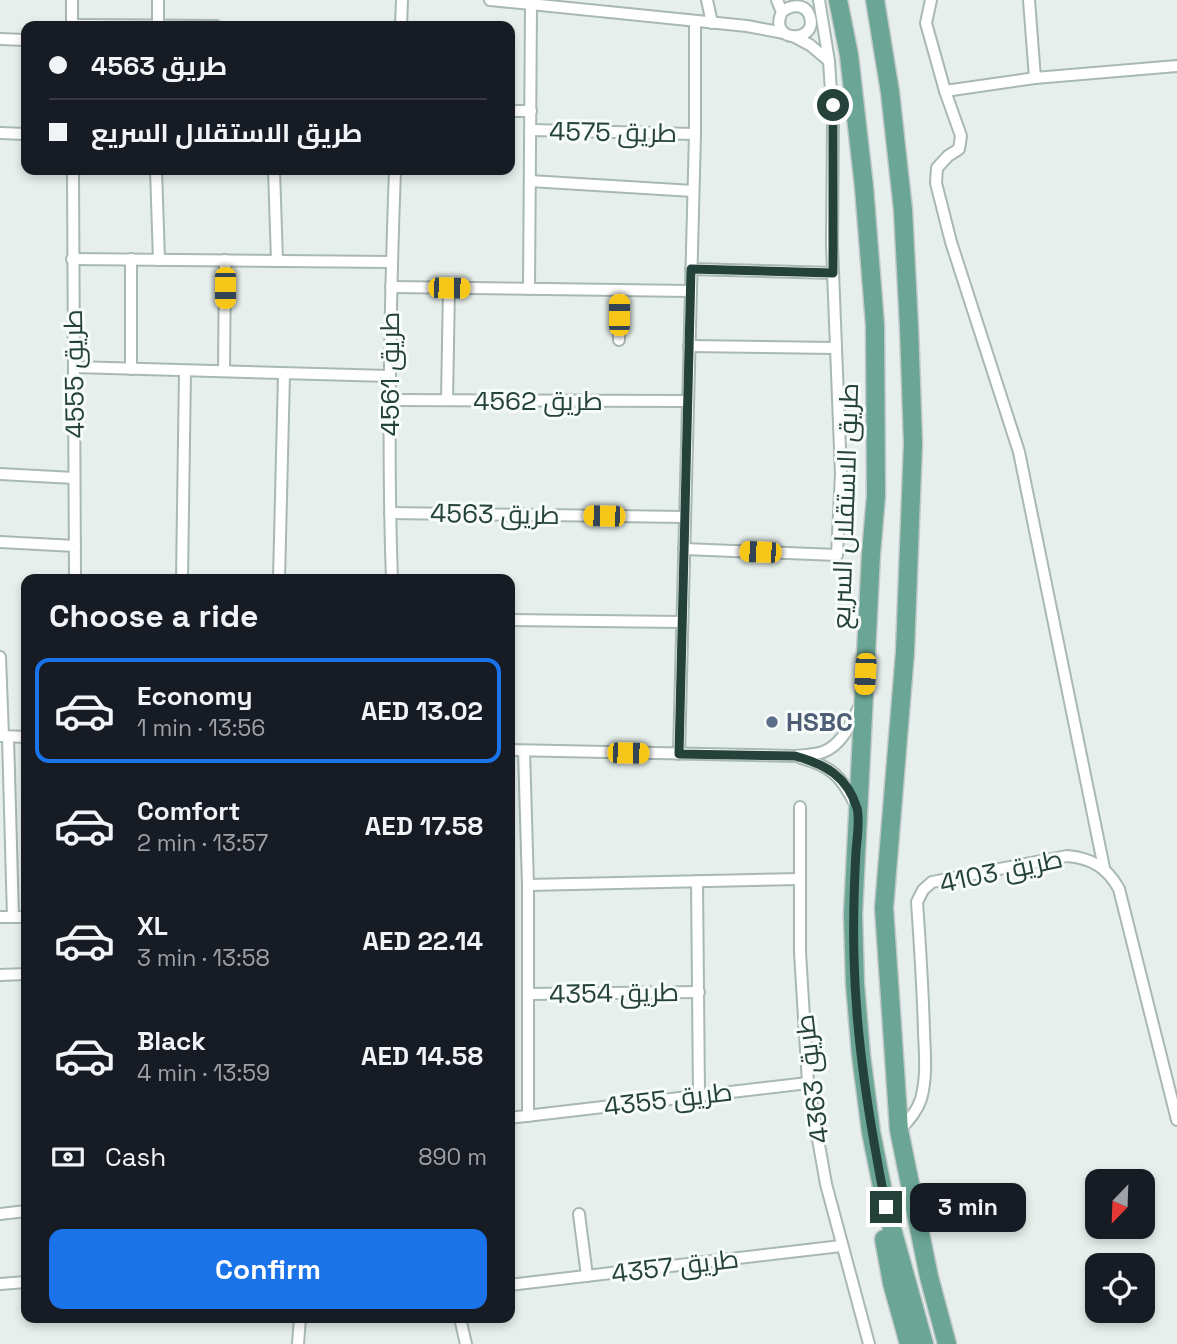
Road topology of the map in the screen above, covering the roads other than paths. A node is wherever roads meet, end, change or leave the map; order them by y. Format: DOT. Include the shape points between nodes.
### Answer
graph roads {
  1 [pos="72,0"];
  2 [pos="158,0"];
  3 [pos="402,0"];
  4 [pos="490,0"];
  5 [pos="707,0"];
  6 [pos="776,0"];
  7 [pos="819,0"];
  8 [pos="838,0"];
  9 [pos="875,0"];
  10 [pos="930,0"];
  11 [pos="1029,0"];
  12 [pos="515,1"];
  13 [pos="796,3"];
  14 [pos="531,4"];
  15 [pos="781,15"];
  16 [pos="72,21"];
  17 [pos="158,21"];
  18 [pos="401,21"];
  19 [pos="695,22"];
  20 [pos="712,23"];
  21 [pos="747,26"];
  22 [pos="790,35"];
  23 [pos="0,39"];
  24 [pos="21,40"];
  25 [pos="829,61"];
  26 [pos="1177,66"];
  27 [pos="1035,78"];
  28 [pos="945,91"];
  29 [pos="515,111"];
  30 [pos="531,111"];
  31 [pos="531,130"];
  32 [pos="0,133"];
  33 [pos="21,134"];
  34 [pos="695,134"];
  35 [pos="73,175"];
  36 [pos="156,175"];
  37 [pos="274,175"];
  38 [pos="395,175"];
  39 [pos="530,181"];
  40 [pos="692,191"];
  41 [pos="72,259"];
  42 [pos="131,259"];
  43 [pos="159,260"];
  44 [pos="225,260"];
  45 [pos="277,261"];
  46 [pos="392,262"];
  47 [pos="691,269"];
  48 [pos="833,273"];
  49 [pos="391,287"];
  50 [pos="449,288"];
  51 [pos="529,289"];
  52 [pos="620,290"];
  53 [pos="690,291"];
  54 [pos="619,340"];
  55 [pos="689,346"];
  56 [pos="836,348"];
  57 [pos="74,367"];
  58 [pos="131,369"];
  59 [pos="185,370"];
  60 [pos="224,371"];
  61 [pos="284,374"];
  62 [pos="389,376"];
  63 [pos="389,400"];
  64 [pos="447,400"];
  65 [pos="688,401"];
  66 [pos="0,474"];
  67 [pos="74,478"];
  68 [pos="390,513"];
  69 [pos="685,517"];
  70 [pos="0,542"];
  71 [pos="75,546"];
  72 [pos="684,549"];
  73 [pos="75,574"];
  74 [pos="182,574"];
  75 [pos="279,574"];
  76 [pos="392,574"];
  77 [pos="515,620"];
  78 [pos="682,622"];
  79 [pos="0,657"];
  80 [pos="864,698"];
  81 [pos="4,736"];
  82 [pos="515,750"];
  83 [pos="524,751"];
  84 [pos="679,754"];
  85 [pos="795,756"];
  86 [pos="800,807"];
  87 [pos="858,810"];
  88 [pos="1104,868"];
  89 [pos="800,879"];
  90 [pos="697,881"];
  91 [pos="528,885"];
  92 [pos="0,917"];
  93 [pos="13,917"];
  94 [pos="21,917"];
  95 [pos="21,974"];
  96 [pos="0,975"];
  97 [pos="699,992"];
  98 [pos="529,994"];
  99 [pos="808,1083"];
  100 [pos="699,1096"];
  101 [pos="528,1115"];
  102 [pos="515,1117"];
  103 [pos="1177,1120"];
  104 [pos="899,1130"];
  105 [pos="886,1207"];
  106 [pos="21,1212"];
  107 [pos="0,1214"];
  108 [pos="579,1214"];
  109 [pos="841,1246"];
  110 [pos="587,1276"];
  111 [pos="21,1282"];
  112 [pos="0,1284"];
  113 [pos="515,1284"];
  114 [pos="938,1313"];
  115 [pos="300,1323"];
  116 [pos="461,1323"];
  117 [pos="298,1344"];
  118 [pos="466,1344"];
  119 [pos="869,1344"];
  120 [pos="909,1344"];
  121 [pos="924,1344"];
  122 [pos="947,1344"];
  123 [pos="958,1344"];
  1 -- 16 [label="street"];
  2 -- 17 [label="street"];
  3 -- 18 [label="street"];
  4 -- 12 [label="street"];
  5 -- 20 [label="street"];
  6 -- 15 [label="street"];
  7 -- 25 [label="street"];
  8 -- 80 [label="main road, طريق الاستقلال السريع" via="849,55 875,325 876,496"];
  9 -- 104 [label="main road" via="902,210 913,443 905,652 884,908"];
  10 -- 28 [label="street" via="926,23"];
  11 -- 27 [label="street"];
  12 -- 14 [label="street"];
  13 -- 15 [label="street"];
  13 -- 22 [label="street" via="809,14 811,23 804,34"];
  14 -- 19 [label="street"];
  14 -- 30 [label="street, طريق 4575"];
  15 -- 21 [label="street"];
  15 -- 22 [label="street" via="780,26"];
  19 -- 20 [label="street"];
  19 -- 34 [label="street"];
  20 -- 21 [label="street"];
  21 -- 22 [label="street"];
  22 -- 25 [label="street"];
  23 -- 24 [label="street"];
  25 -- 48 [label="street" via="834,123"];
  26 -- 27 [label="street"];
  27 -- 28 [label="street"];
  28 -- 88 [label="street" via="961,136 959,149 937,168 936,183 1018,452"];
  29 -- 30 [label="street, طريق 4575"];
  30 -- 31 [label="street, طريق 4575"];
  31 -- 34 [label="street, طريق 4575"];
  31 -- 39 [label="street, طريق 4575"];
  32 -- 33 [label="street"];
  34 -- 40 [label="street"];
  35 -- 41 [label="street, طريق 4555"];
  36 -- 43 [label="street"];
  37 -- 45 [label="street"];
  38 -- 46 [label="street, طريق 4561"];
  39 -- 40 [label="street"];
  39 -- 51 [label="street, طريق 4575"];
  40 -- 47 [label="street"];
  41 -- 42 [label="street"];
  41 -- 57 [label="street, طريق 4555"];
  42 -- 43 [label="street"];
  42 -- 58 [label="street"];
  43 -- 44 [label="street"];
  44 -- 45 [label="street"];
  44 -- 60 [label="street"];
  45 -- 46 [label="street"];
  46 -- 49 [label="street, طريق 4561"];
  47 -- 48 [label="street"];
  47 -- 53 [label="street"];
  48 -- 56 [label="street"];
  49 -- 50 [label="street"];
  49 -- 62 [label="street, طريق 4561"];
  50 -- 51 [label="street"];
  50 -- 64 [label="street"];
  51 -- 52 [label="street"];
  52 -- 53 [label="street"];
  52 -- 54 [label="street"];
  53 -- 55 [label="street"];
  55 -- 56 [label="street"];
  55 -- 65 [label="street"];
  56 -- 72 [label="street" via="841,474 837,555"];
  57 -- 58 [label="street"];
  57 -- 67 [label="street, طريق 4555"];
  58 -- 59 [label="street"];
  59 -- 60 [label="street"];
  59 -- 74 [label="street"];
  60 -- 61 [label="street"];
  61 -- 62 [label="street"];
  61 -- 75 [label="street"];
  62 -- 63 [label="street, طريق 4561"];
  63 -- 64 [label="street, طريق 4562"];
  63 -- 68 [label="street, طريق 4561"];
  64 -- 65 [label="street, طريق 4562"];
  65 -- 69 [label="street"];
  66 -- 67 [label="street"];
  67 -- 71 [label="street, طريق 4555"];
  68 -- 69 [label="street, طريق 4563"];
  68 -- 76 [label="street, طريق 4561"];
  69 -- 72 [label="street"];
  70 -- 71 [label="street"];
  71 -- 73 [label="street, طريق 4555"];
  72 -- 78 [label="street"];
  77 -- 78 [label="street"];
  78 -- 84 [label="street"];
  79 -- 81 [label="street"];
  80 -- 85 [label="street" via="843,736 829,749"];
  80 -- 87 [label="main road, طريق الاستقلال السريع"];
  81 -- 93 [label="street"];
  82 -- 83 [label="street"];
  83 -- 84 [label="street"];
  83 -- 91 [label="street"];
  84 -- 85 [label="street"];
  85 -- 87 [label="street" via="832,771 848,788"];
  86 -- 89 [label="street, طريق 4363"];
  87 -- 105 [label="main road, طريق الاستقلال السريع" via="855,984 871,1132"];
  88 -- 103 [label="street, طريق 4103" via="1119,889"];
  88 -- 104 [label="street, طريق 4103" via="1067,856 932,882 923,890 917,902 924,1080 917,1108"];
  89 -- 90 [label="street"];
  89 -- 99 [label="street, طريق 4363"];
  90 -- 91 [label="street"];
  90 -- 97 [label="street, طريق 4354"];
  91 -- 98 [label="street"];
  92 -- 93 [label="street"];
  93 -- 94 [label="street"];
  95 -- 96 [label="street"];
  97 -- 98 [label="street, طريق 4354"];
  97 -- 100 [label="street, طريق 4354"];
  98 -- 101 [label="street"];
  99 -- 100 [label="street, طريق 4355"];
  99 -- 109 [label="street, طريق 4363"];
  100 -- 101 [label="street, طريق 4355"];
  101 -- 102 [label="street, طريق 4355"];
  104 -- 114 [label="main road"];
  105 -- 120 [label="main road" via="883,1234"];
  105 -- 121 [label="main road, طريق الاستقلال السريع"];
  106 -- 107 [label="street"];
  108 -- 110 [label="street"];
  109 -- 110 [label="street, طريق 4357"];
  109 -- 119 [label="street, طريق 4363"];
  110 -- 113 [label="street, طريق 4357"];
  111 -- 112 [label="street"];
  114 -- 122 [label="main road"];
  114 -- 123 [label="main road"];
  115 -- 117 [label="street"];
  116 -- 118 [label="street"];
}
